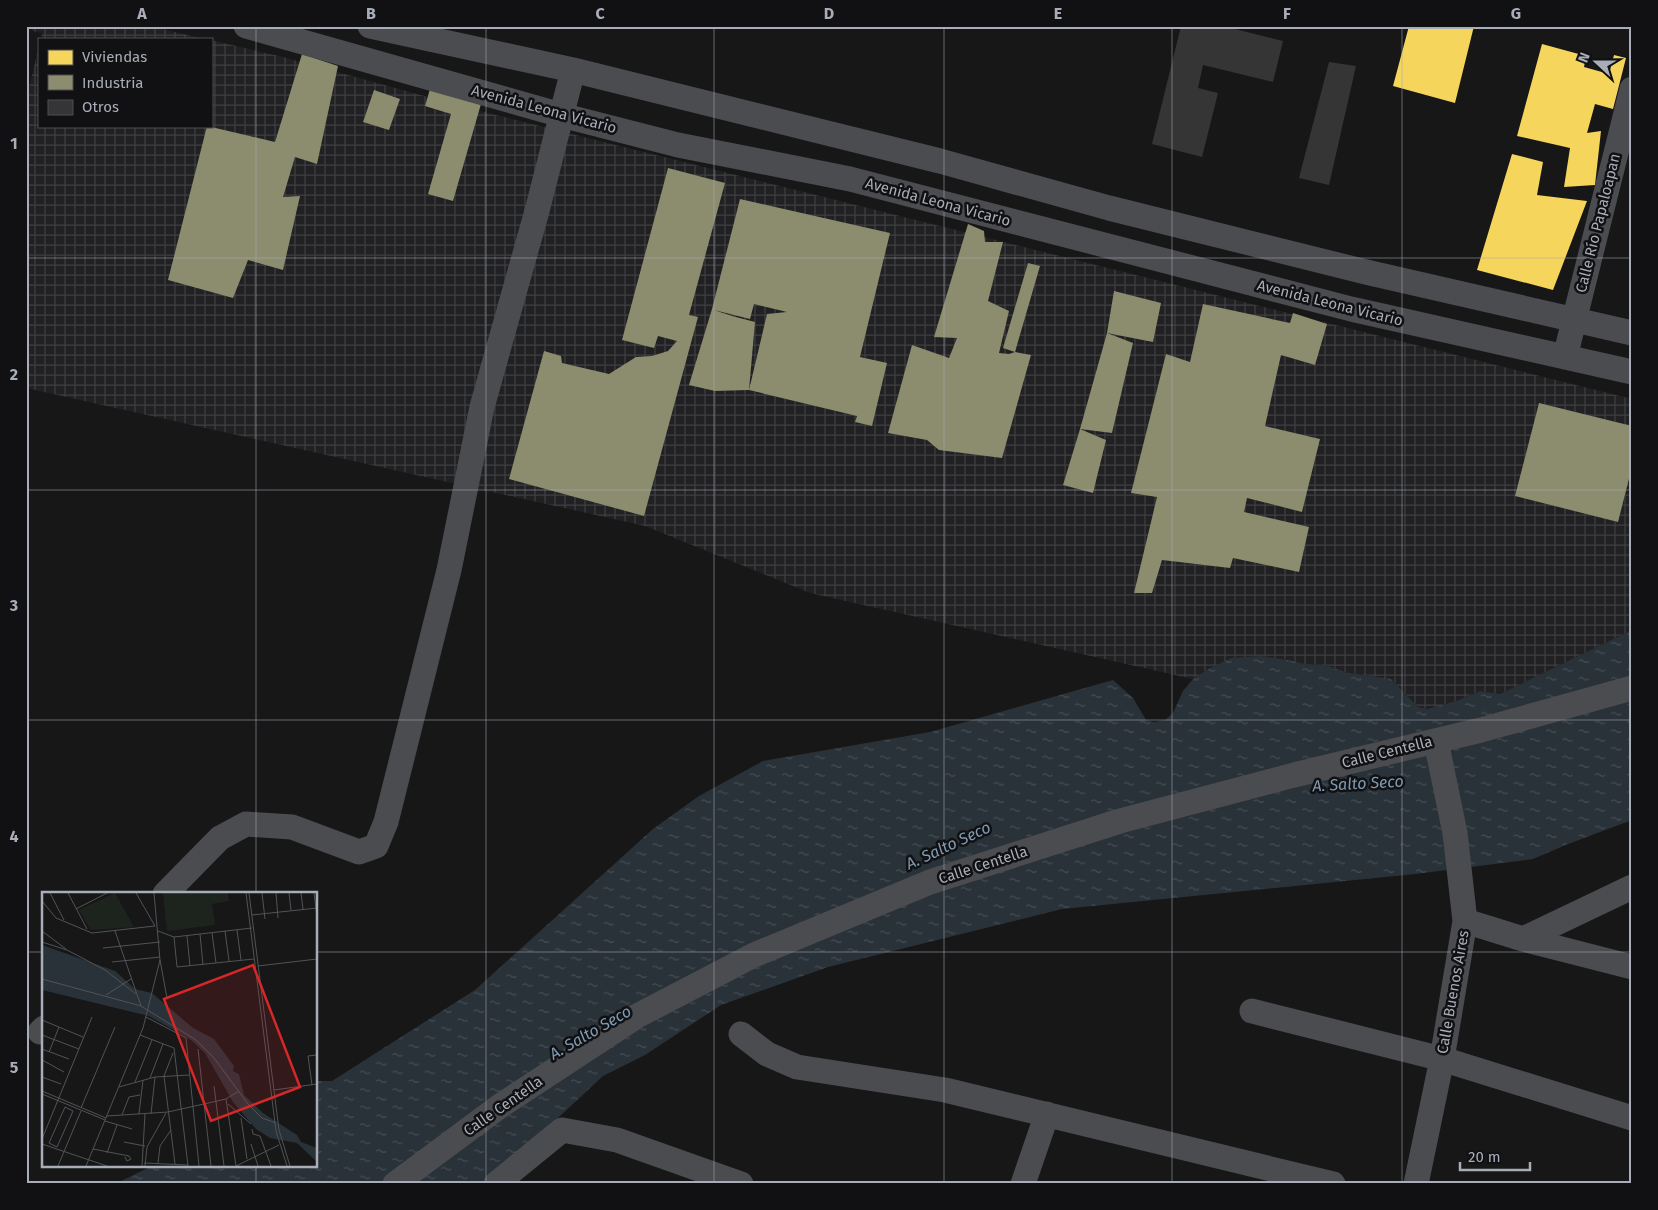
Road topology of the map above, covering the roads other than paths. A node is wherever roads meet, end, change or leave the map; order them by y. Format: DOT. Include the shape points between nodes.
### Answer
graph roads {
  1 [pos="246,26"];
  2 [pos="370,26"];
  3 [pos="573,70"];
  4 [pos="1632,89"];
  5 [pos="560,115"];
  6 [pos="1574,319"];
  7 [pos="1632,333"];
  8 [pos="1565,357"];
  9 [pos="1632,372"];
  10 [pos="1632,688"];
  11 [pos="1436,741"];
  12 [pos="1632,887"];
  13 [pos="167,892"];
  14 [pos="1465,921"];
  15 [pos="1523,939"];
  16 [pos="1632,967"];
  17 [pos="1252,1011"];
  18 [pos="741,1034"];
  19 [pos="1442,1058"];
  20 [pos="1048,1114"];
  21 [pos="1632,1118"];
  22 [pos="395,1184"];
  23 [pos="496,1184"];
  24 [pos="741,1184"];
  25 [pos="1023,1184"];
  26 [pos="1333,1184"];
  27 [pos="1416,1184"];
  1 -- 5 [label="street, Avenida Leona Vicario"];
  2 -- 3 [label="street"];
  3 -- 5 [label="street"];
  3 -- 6 [label="street" via="903,151 1108,208 1347,268"];
  4 -- 6 [label="street, Calle Río Papaloapan"];
  5 -- 8 [label="street, Avenida Leona Vicario" via="678,145 850,179 1351,309"];
  5 -- 13 [label="street" via="537,212 482,408 448,570 386,822 376,846 359,852 292,827 246,824 220,838"];
  6 -- 7 [label="street"];
  6 -- 8 [label="street, Calle Río Papaloapan"];
  8 -- 9 [label="street, Avenida Leona Vicario"];
  10 -- 11 [label="street, Calle Centella"];
  11 -- 14 [label="street, Calle Buenos Aires" via="1455,833"];
  11 -- 22 [label="street, Calle Centella" via="1120,822 930,882 754,955 637,1016 500,1106"];
  12 -- 15 [label="street"];
  14 -- 15 [label="street"];
  14 -- 19 [label="street, Calle Buenos Aires"];
  15 -- 16 [label="street"];
  17 -- 19 [label="street"];
  18 -- 20 [label="street" via="766,1054 797,1067 945,1090"];
  19 -- 21 [label="street"];
  19 -- 27 [label="street, Calle Buenos Aires"];
  20 -- 25 [label="street"];
  20 -- 26 [label="street"];
  23 -- 24 [label="street" via="562,1130 618,1140"];
}
